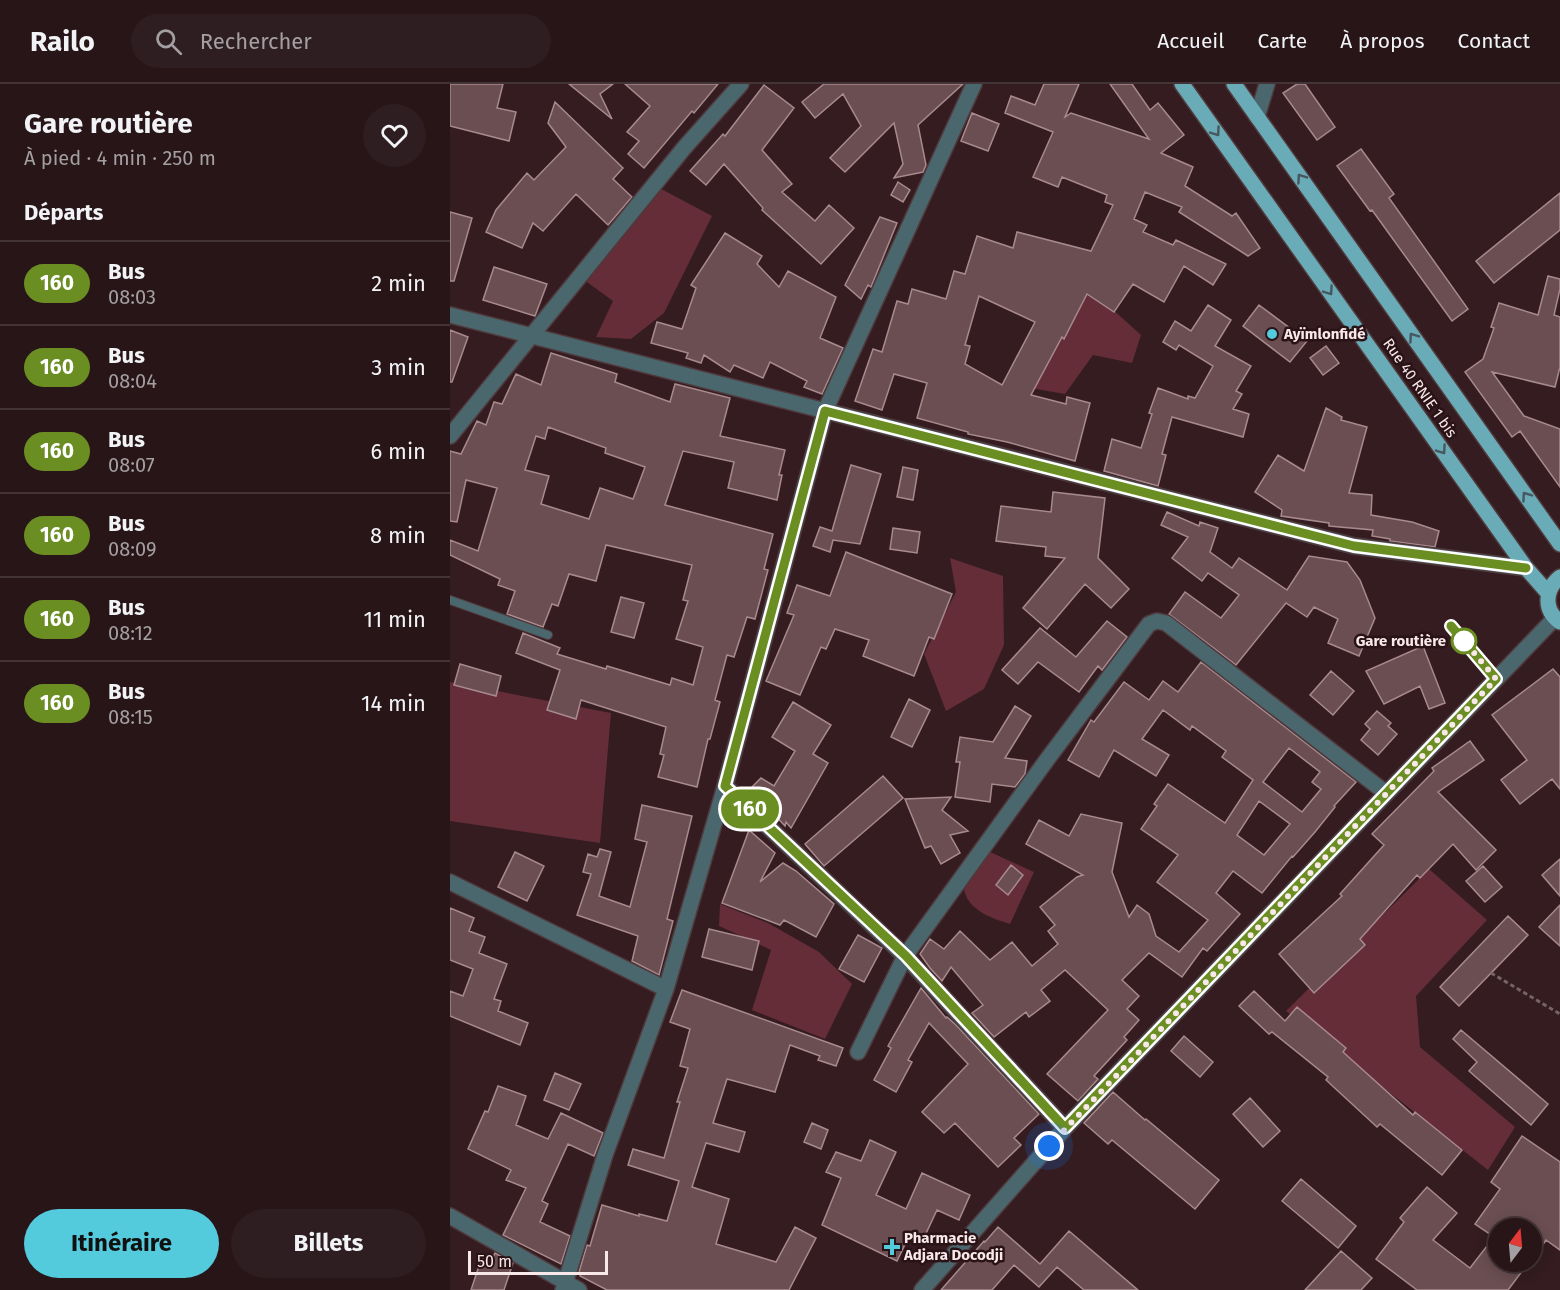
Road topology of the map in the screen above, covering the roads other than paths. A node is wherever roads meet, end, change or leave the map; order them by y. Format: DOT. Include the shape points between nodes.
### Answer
graph roads {
  1 [pos="741,84"];
  2 [pos="975,84"];
  3 [pos="1182,84"];
  4 [pos="1234,84"];
  5 [pos="1267,84"];
  6 [pos="1257,117"];
  7 [pos="450,315"];
  8 [pos="532,336"];
  9 [pos="825,411"];
  10 [pos="450,436"];
  11 [pos="1560,543"];
  12 [pos="1526,568"];
  13 [pos="1560,577"];
  14 [pos="1548,593"];
  15 [pos="450,600"];
  16 [pos="1558,620"];
  17 [pos="1451,626"];
  18 [pos="548,634"];
  19 [pos="1496,679"];
  20 [pos="725,786"];
  21 [pos="1386,793"];
  22 [pos="450,882"];
  23 [pos="906,956"];
  24 [pos="666,989"];
  25 [pos="858,1052"];
  26 [pos="1065,1128"];
  27 [pos="450,1216"];
  28 [pos="564,1286"];
  29 [pos="579,1290"];
  30 [pos="922,1290"];
  1 -- 8 [label="street" via="684,148"];
  2 -- 9 [label="street"];
  3 -- 12 [label="main road, Rue 40 RNIE 1 bis, one-way"];
  4 -- 6 [label="main road, Rue 40 RNIE 1 bis"];
  5 -- 6 [label="street"];
  11 -- 6 [label="main road, Rue 40 RNIE 1 bis, one-way"];
  7 -- 8 [label="street"];
  8 -- 9 [label="street"];
  8 -- 10 [label="street"];
  9 -- 12 [label="street" via="1354,546"];
  9 -- 20 [label="street"];
  12 -- 14 [label="main road, Rue 40 RNIE 1 bis"];
  13 -- 14 [label="main road"];
  14 -- 16 [label="main road" via="1550,610"];
  15 -- 18 [label="lane"];
  16 -- 19 [label="street"];
  17 -- 19 [label="lane"];
  19 -- 21 [label="street"];
  20 -- 23 [label="street"];
  20 -- 24 [label="street"];
  21 -- 23 [label="street" via="1166,623 1157,621 1149,624 1102,686"];
  21 -- 26 [label="street"];
  22 -- 24 [label="street"];
  23 -- 25 [label="street"];
  23 -- 26 [label="street"];
  24 -- 28 [label="street" via="605,1155"];
  26 -- 30 [label="street"];
  27 -- 28 [label="street"];
  28 -- 29 [label="street"];
}
